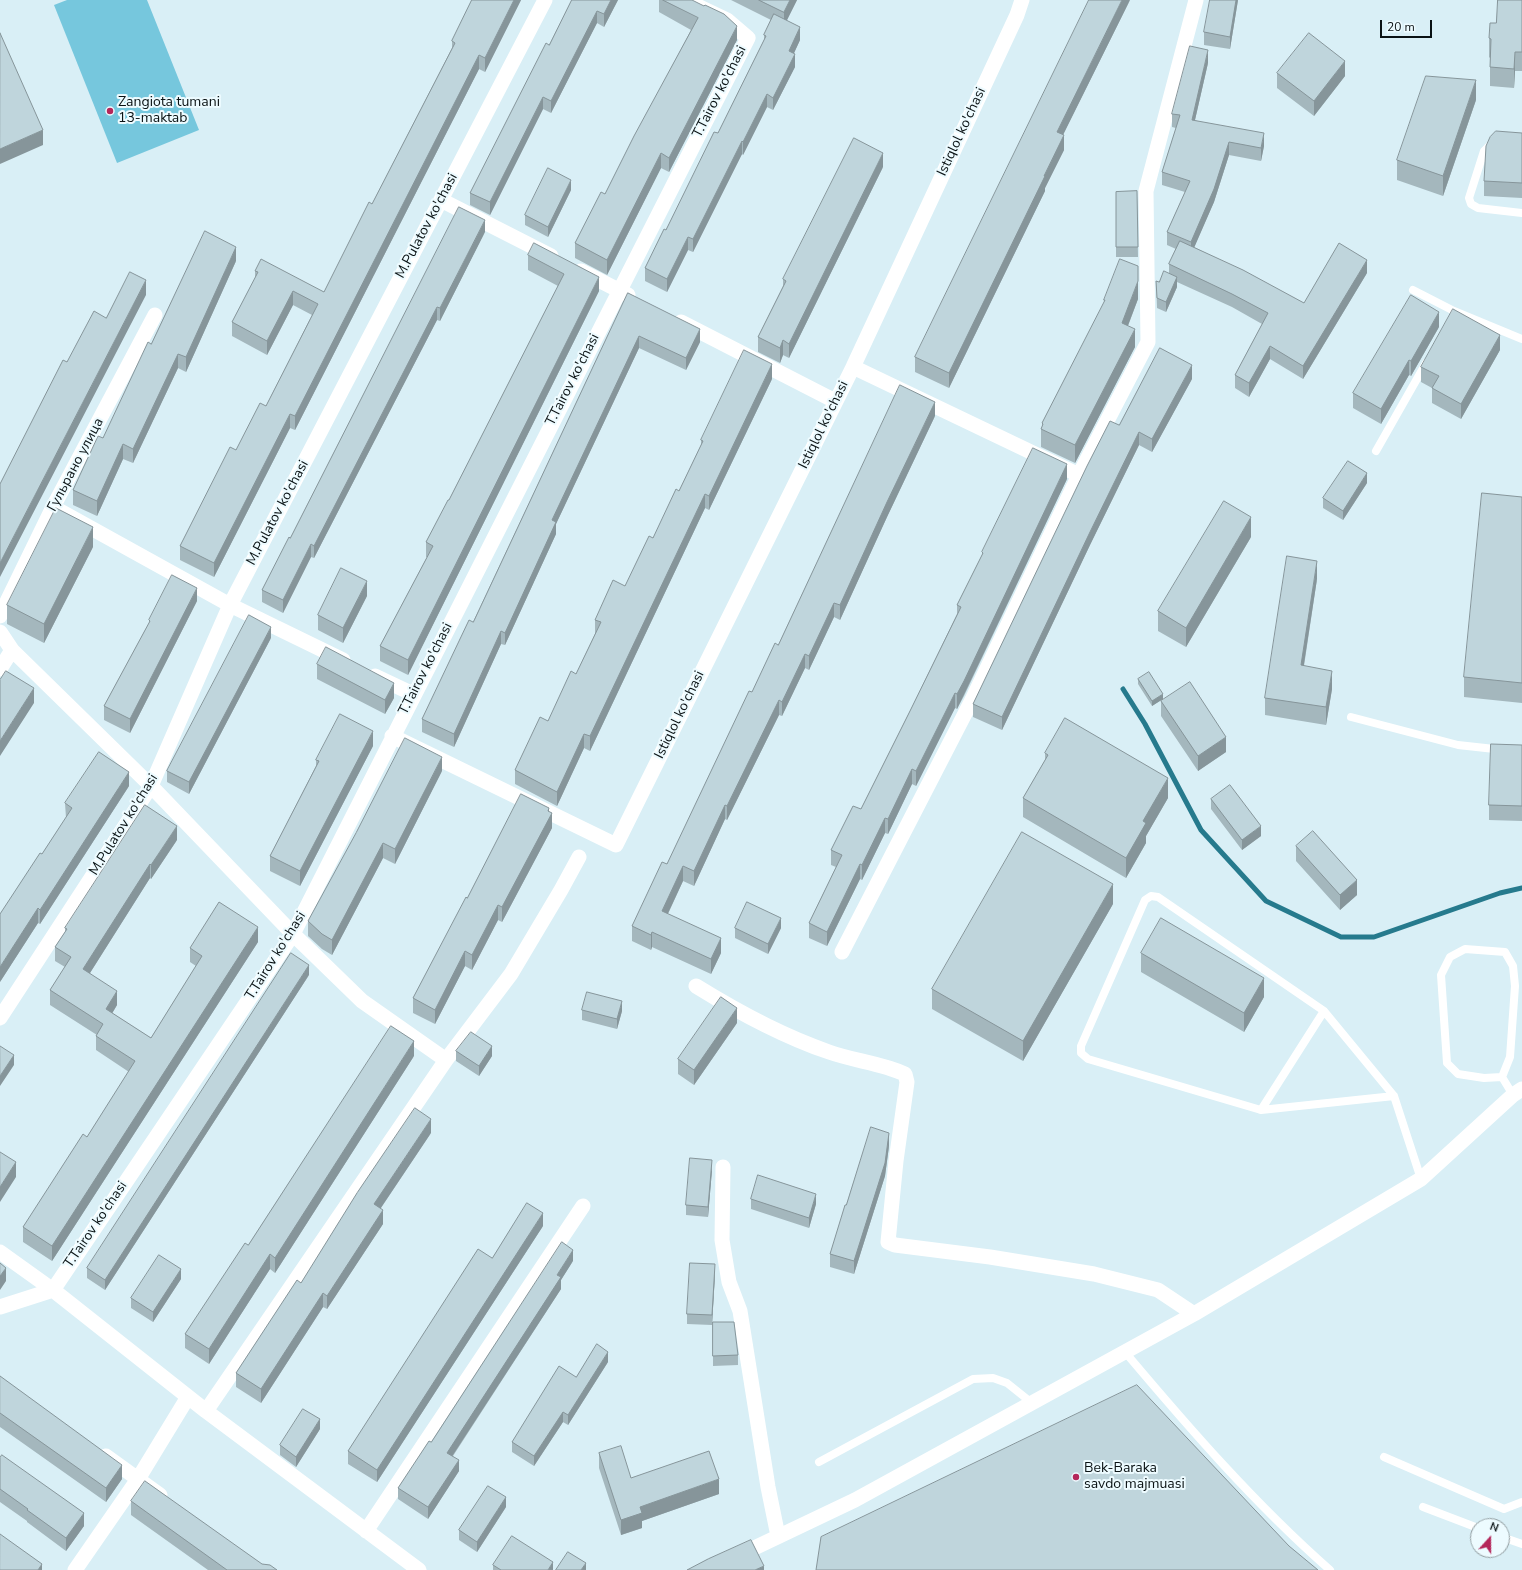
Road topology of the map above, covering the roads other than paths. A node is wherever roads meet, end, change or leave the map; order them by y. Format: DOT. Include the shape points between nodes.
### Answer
graph roads {
  1 [pos="545,0"];
  2 [pos="685,0"];
  3 [pos="1022,0"];
  4 [pos="1196,0"];
  5 [pos="1498,138"];
  6 [pos="441,200"];
  7 [pos="1522,213"];
  8 [pos="619,290"];
  9 [pos="1413,290"];
  10 [pos="640,301"];
  11 [pos="155,315"];
  12 [pos="668,315"];
  13 [pos="1522,339"];
  14 [pos="1431,353"];
  15 [pos="853,367"];
  16 [pos="835,401"];
  17 [pos="1376,451"];
  18 [pos="1079,475"];
  19 [pos="53,508"];
  20 [pos="230,605"];
  21 [pos="0,616"];
  22 [pos="0,632"];
  23 [pos="12,650"];
  24 [pos="0,668"];
  25 [pos="413,694"];
  26 [pos="1351,717"];
  27 [pos="392,736"];
  28 [pos="1522,752"];
  29 [pos="151,786"];
  30 [pos="579,857"];
  31 [pos="293,934"];
  32 [pos="842,952"];
  33 [pos="696,986"];
  34 [pos="1324,1011"];
  35 [pos="0,1018"];
  36 [pos="446,1060"];
  37 [pos="1502,1078"];
  38 [pos="1517,1092"];
  39 [pos="1394,1096"];
  40 [pos="1261,1110"];
  41 [pos="723,1167"];
  42 [pos="1421,1179"];
  43 [pos="583,1206"];
  44 [pos="0,1252"];
  45 [pos="53,1290"];
  46 [pos="0,1307"];
  47 [pos="1194,1314"];
  48 [pos="1125,1352"];
  49 [pos="188,1397"];
  50 [pos="1032,1403"];
  51 [pos="206,1411"];
  52 [pos="94,1447"];
  53 [pos="1384,1456"];
  54 [pos="819,1462"];
  55 [pos="138,1479"];
  56 [pos="170,1502"];
  57 [pos="1522,1502"];
  58 [pos="1424,1507"];
  59 [pos="1470,1525"];
  60 [pos="366,1531"];
  61 [pos="778,1536"];
  62 [pos="1510,1540"];
  63 [pos="1522,1544"];
  64 [pos="75,1570"];
  65 [pos="419,1570"];
  66 [pos="708,1570"];
  67 [pos="1330,1570"];
  1 -- 6 [label="street, M.Pulatov ko'chasi"];
  2 -- 8 [label="street, T.Tairov ko'chasi" via="726,20 748,38"];
  3 -- 15 [label="street, Istiqlol ko'chasi"];
  4 -- 18 [label="street" via="1146,191 1148,342"];
  5 -- 7 [label="lane" via="1484,151 1469,198 1471,204 1478,208"];
  6 -- 8 [label="street"];
  6 -- 20 [label="street, M.Pulatov ko'chasi"];
  8 -- 10 [label="street"];
  8 -- 25 [label="street, T.Tairov ko'chasi"];
  9 -- 13 [label="lane" via="1452,315"];
  11 -- 19 [label="street, Гульрано улица"];
  12 -- 16 [label="street"];
  14 -- 17 [label="lane"];
  15 -- 16 [label="street, Istiqlol ko'chasi"];
  15 -- 18 [label="street"];
  16 -- 27 [label="street, Istiqlol ko'chasi" via="616,845"];
  18 -- 32 [label="street" via="972,700"];
  19 -- 20 [label="street"];
  19 -- 21 [label="street, Гульрано улица"];
  20 -- 25 [label="street"];
  20 -- 29 [label="street, M.Pulatov ko'chasi"];
  22 -- 23 [label="street"];
  23 -- 24 [label="street"];
  23 -- 29 [label="street"];
  25 -- 27 [label="street, T.Tairov ko'chasi"];
  26 -- 28 [label="lane" via="1458,745"];
  27 -- 31 [label="street, T.Tairov ko'chasi"];
  29 -- 31 [label="street"];
  29 -- 35 [label="street, M.Pulatov ko'chasi"];
  30 -- 36 [label="street" via="511,974"];
  31 -- 36 [label="street" via="362,1001"];
  31 -- 45 [label="street, T.Tairov ko'chasi"];
  33 -- 47 [label="street" via="730,1008 771,1028 829,1052 905,1074 907,1082 888,1242 1094,1274 1158,1290"];
  34 -- 39 [label="lane"];
  34 -- 40 [label="lane"];
  34 -- 40 [label="lane" via="1158,897 1151,896 1145,900 1081,1046 1081,1053 1088,1059"];
  36 -- 51 [label="street"];
  37 -- 37 [label="lane" via="1458,1074 1447,1062 1441,976 1450,957 1465,949 1505,952 1513,966 1515,986 1510,1057"];
  37 -- 38 [label="lane"];
  38 -- 42 [label="street"];
  39 -- 40 [label="lane"];
  39 -- 42 [label="lane"];
  41 -- 61 [label="street" via="722,1240 729,1282 740,1311"];
  42 -- 47 [label="street"];
  43 -- 60 [label="street"];
  44 -- 45 [label="street"];
  45 -- 46 [label="street"];
  45 -- 49 [label="street"];
  47 -- 48 [label="street"];
  48 -- 50 [label="street"];
  48 -- 67 [label="lane" via="1241,1483 1297,1541"];
  49 -- 51 [label="street"];
  49 -- 55 [label="street"];
  50 -- 54 [label="lane" via="1007,1383 993,1378 973,1379"];
  50 -- 61 [label="street" via="855,1500"];
  51 -- 60 [label="street"];
  52 -- 55 [label="street"];
  53 -- 57 [label="lane" via="1504,1509"];
  55 -- 56 [label="street"];
  55 -- 64 [label="street"];
  58 -- 59 [label="lane"];
  60 -- 65 [label="street"];
  61 -- 66 [label="street"];
  62 -- 63 [label="lane"];
}
